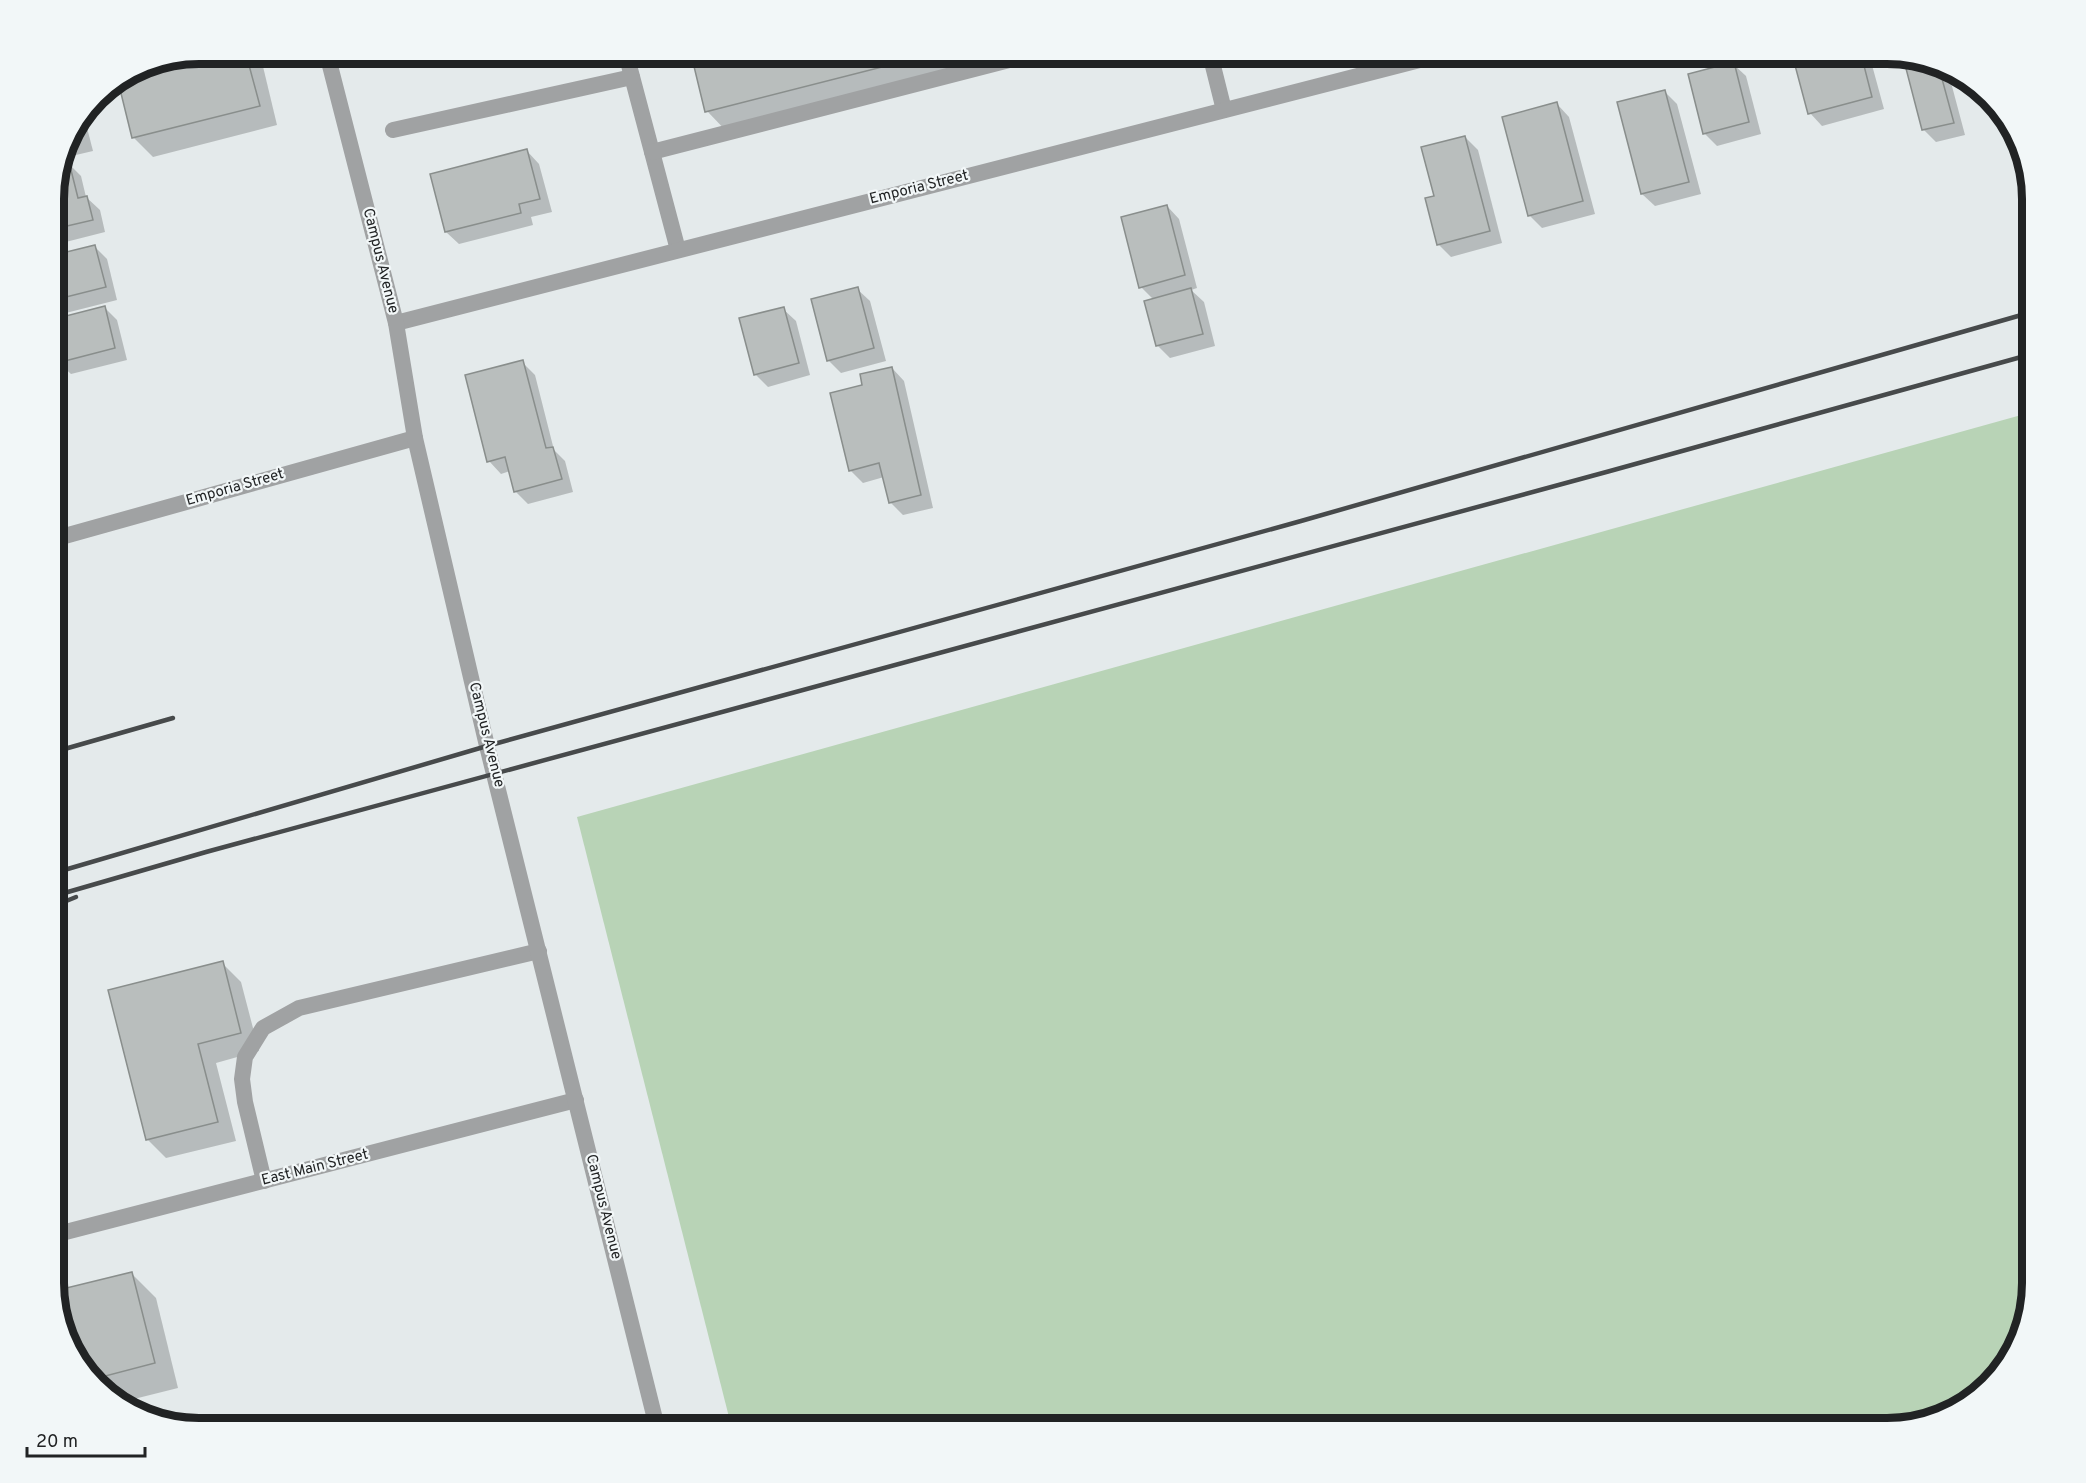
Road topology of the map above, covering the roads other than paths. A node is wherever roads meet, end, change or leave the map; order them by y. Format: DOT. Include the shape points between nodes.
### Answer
graph roads {
  1 [pos="1213,64"];
  2 [pos="1403,64"];
  3 [pos="330,65"];
  4 [pos="629,65"];
  5 [pos="992,65"];
  6 [pos="632,77"];
  7 [pos="1224,110"];
  8 [pos="393,130"];
  9 [pos="652,152"];
  10 [pos="678,250"];
  11 [pos="396,323"];
  12 [pos="415,438"];
  13 [pos="65,536"];
  14 [pos="539,951"];
  15 [pos="576,1100"];
  16 [pos="264,1181"];
  17 [pos="65,1232"];
  18 [pos="652,1418"];
  1 -- 7 [label="street"];
  2 -- 7 [label="street, Emporia Street"];
  3 -- 11 [label="street, Campus Avenue"];
  4 -- 6 [label="street"];
  5 -- 9 [label="street"];
  6 -- 8 [label="street"];
  6 -- 9 [label="street"];
  7 -- 10 [label="street, Emporia Street"];
  9 -- 10 [label="street"];
  10 -- 11 [label="street, Emporia Street"];
  11 -- 12 [label="street, Campus Avenue"];
  12 -- 13 [label="street, Emporia Street"];
  12 -- 14 [label="street, Campus Avenue"];
  14 -- 15 [label="street, Campus Avenue"];
  14 -- 16 [label="street" via="299,1008 263,1028 245,1058 242,1079"];
  15 -- 16 [label="street, East Main Street"];
  15 -- 18 [label="street, Campus Avenue"];
  16 -- 17 [label="street, East Main Street"];
}
